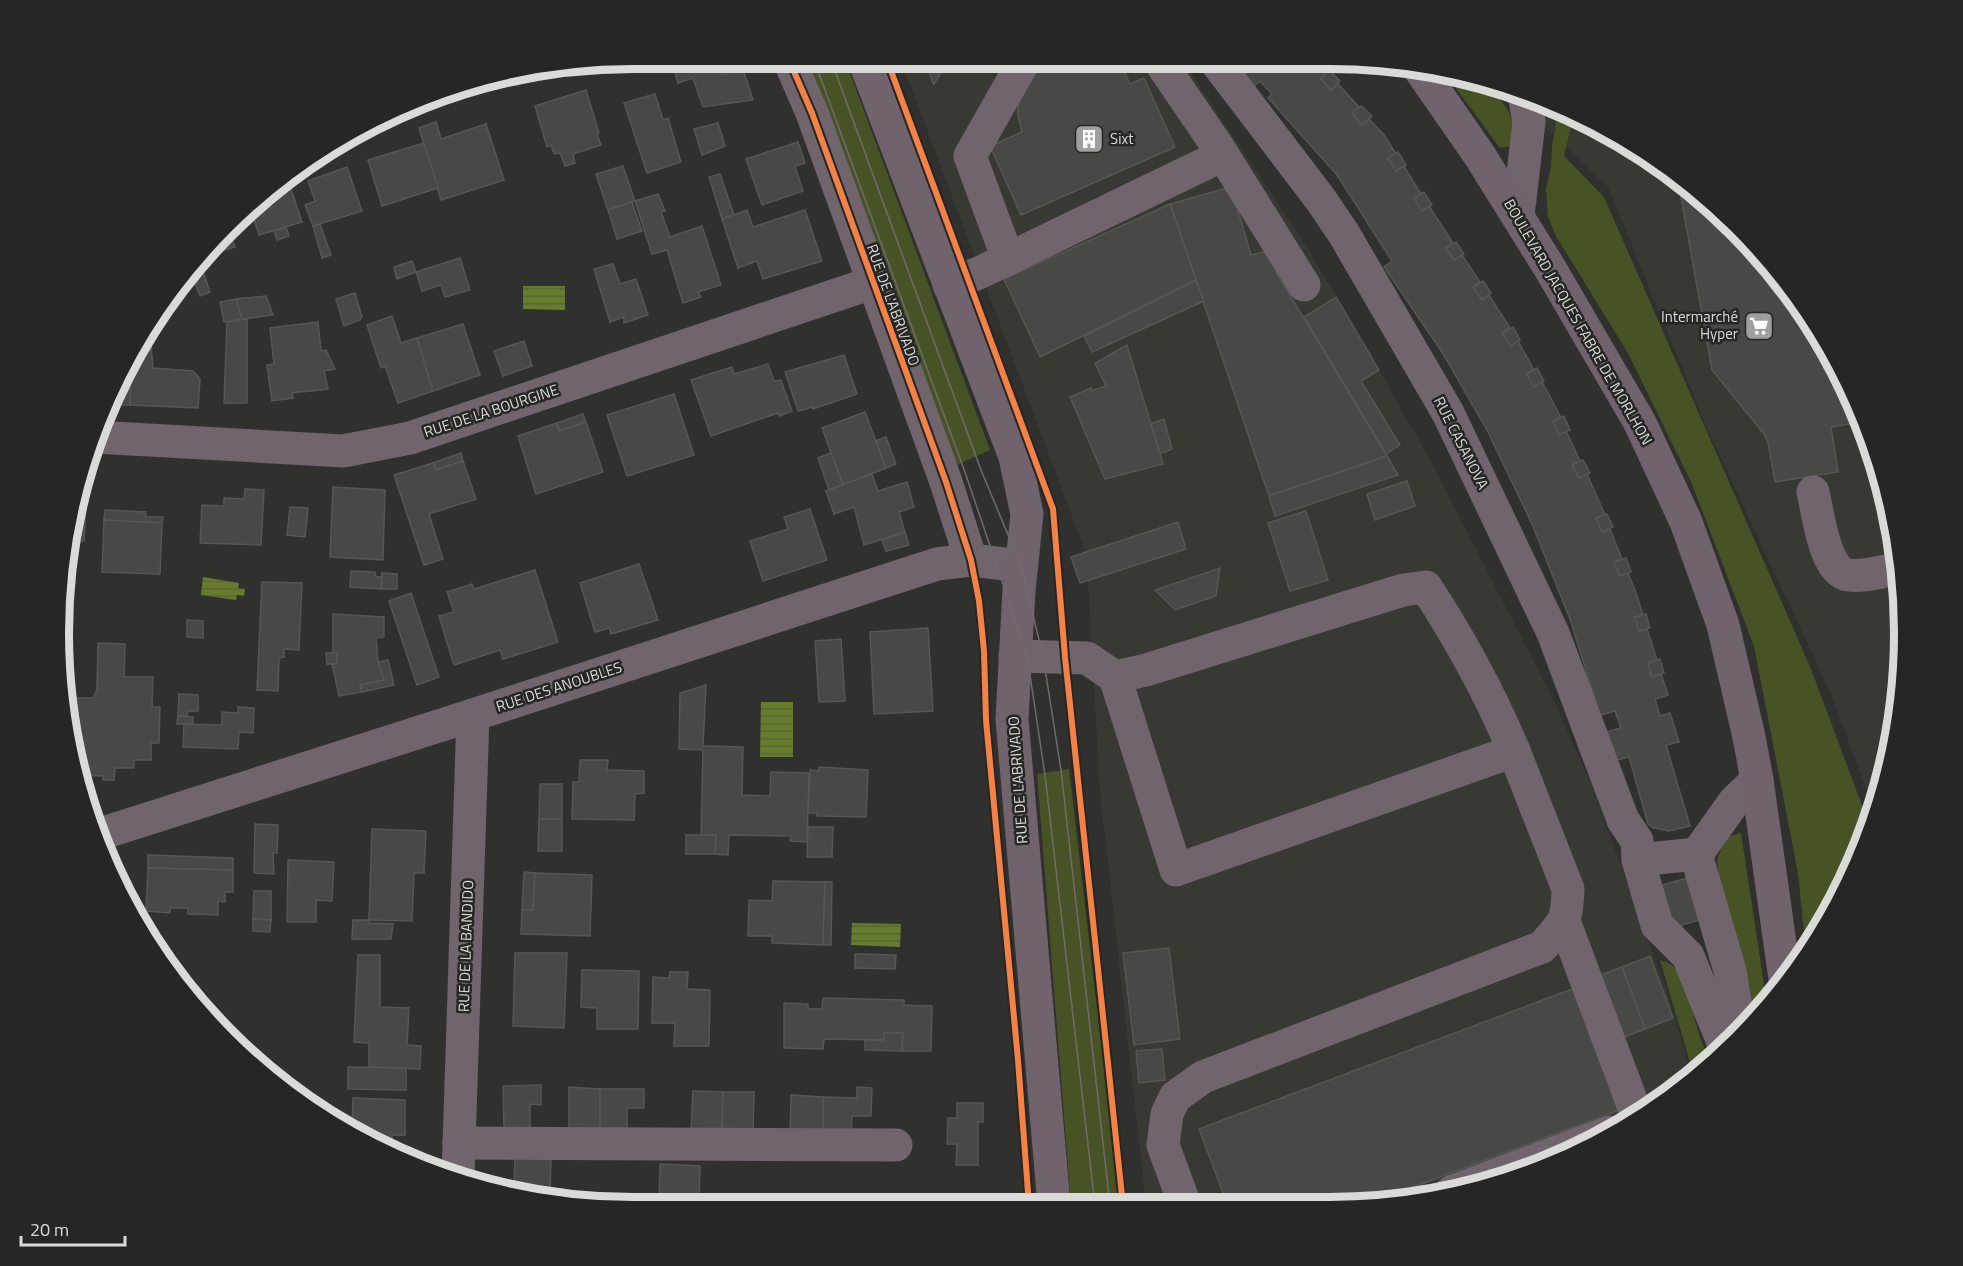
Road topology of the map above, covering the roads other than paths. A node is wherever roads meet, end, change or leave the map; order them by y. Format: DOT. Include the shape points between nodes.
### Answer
graph roads {
  1 [pos="793,69"];
  2 [pos="867,69"];
  3 [pos="1019,69"];
  4 [pos="1165,69"];
  5 [pos="1221,69"];
  6 [pos="1426,78"];
  7 [pos="1526,105"];
  8 [pos="1223,155"];
  9 [pos="1518,216"];
  10 [pos="1008,259"];
  11 [pos="872,283"];
  12 [pos="950,285"];
  13 [pos="1304,285"];
  14 [pos="104,438"];
  15 [pos="1813,492"];
  16 [pos="971,560"];
  17 [pos="1021,566"];
  18 [pos="1890,570"];
  19 [pos="1015,656"];
  20 [pos="1114,677"];
  21 [pos="473,716"];
  22 [pos="1514,752"];
  23 [pos="1757,780"];
  24 [pos="106,832"];
  25 [pos="1697,854"];
  26 [pos="1638,860"];
  27 [pos="1564,921"];
  28 [pos="1783,967"];
  29 [pos="1738,1022"];
  30 [pos="1722,1039"];
  31 [pos="1634,1108"];
  32 [pos="459,1143"];
  33 [pos="896,1145"];
  34 [pos="458,1169"];
  35 [pos="1053,1197"];
  36 [pos="1182,1197"];
  1 -- 11 [label="street, RUE DE L'ABRIVADO"];
  2 -- 12 [label="main road, RUE DE L'ABRIVADO"];
  3 -- 10 [label="street" via="970,156"];
  4 -- 8 [label="street"];
  5 -- 26 [label="street, RUE CASANOVA" via="1344,234 1448,413 1553,633 1623,820 1637,841"];
  6 -- 9 [label="main road, BOULEVARD JACQUES FABRE DE MORLHON"];
  7 -- 9 [label="street" via="1529,122"];
  8 -- 10 [label="street"];
  8 -- 13 [label="street"];
  9 -- 23 [label="main road, BOULEVARD JACQUES FABRE DE MORLHON" via="1640,423 1686,522 1723,624"];
  10 -- 12 [label="street"];
  11 -- 14 [label="street, RUE DE LA BOURGINE" via="410,438 343,451"];
  11 -- 16 [label="street, RUE DE L'ABRIVADO"];
  12 -- 17 [label="main road, RUE DE L'ABRIVADO" via="1016,457 1027,514"];
  15 -- 18 [label="street" via="1834,567 1844,575"];
  16 -- 17 [label="street, RUE DES ANOUBLES"];
  16 -- 21 [label="street, RUE DES ANOUBLES" via="937,564"];
  17 -- 19 [label="main road, RUE DE L'ABRIVADO"];
  19 -- 20 [label="street" via="1087,658"];
  19 -- 35 [label="main road, RUE DE L'ABRIVADO" via="1012,719"];
  20 -- 22 [label="street" via="1403,590 1426,587 1494,706"];
  20 -- 22 [label="street" via="1176,870"];
  21 -- 24 [label="street, RUE DES ANOUBLES"];
  21 -- 32 [label="street, RUE DE LA BANDIDO"];
  22 -- 27 [label="street" via="1568,889"];
  23 -- 25 [label="street" via="1734,802"];
  23 -- 28 [label="main road, BOULEVARD JACQUES FABRE DE MORLHON"];
  25 -- 26 [label="street"];
  25 -- 29 [label="street" via="1730,971"];
  26 -- 30 [label="street, RUE CASANOVA" via="1657,925 1688,956"];
  27 -- 31 [label="street"];
  27 -- 36 [label="street" via="1542,947 1203,1077 1175,1097 1167,1114 1163,1144"];
  32 -- 33 [label="street"];
  32 -- 34 [label="street, RUE DE LA BANDIDO"];
}
